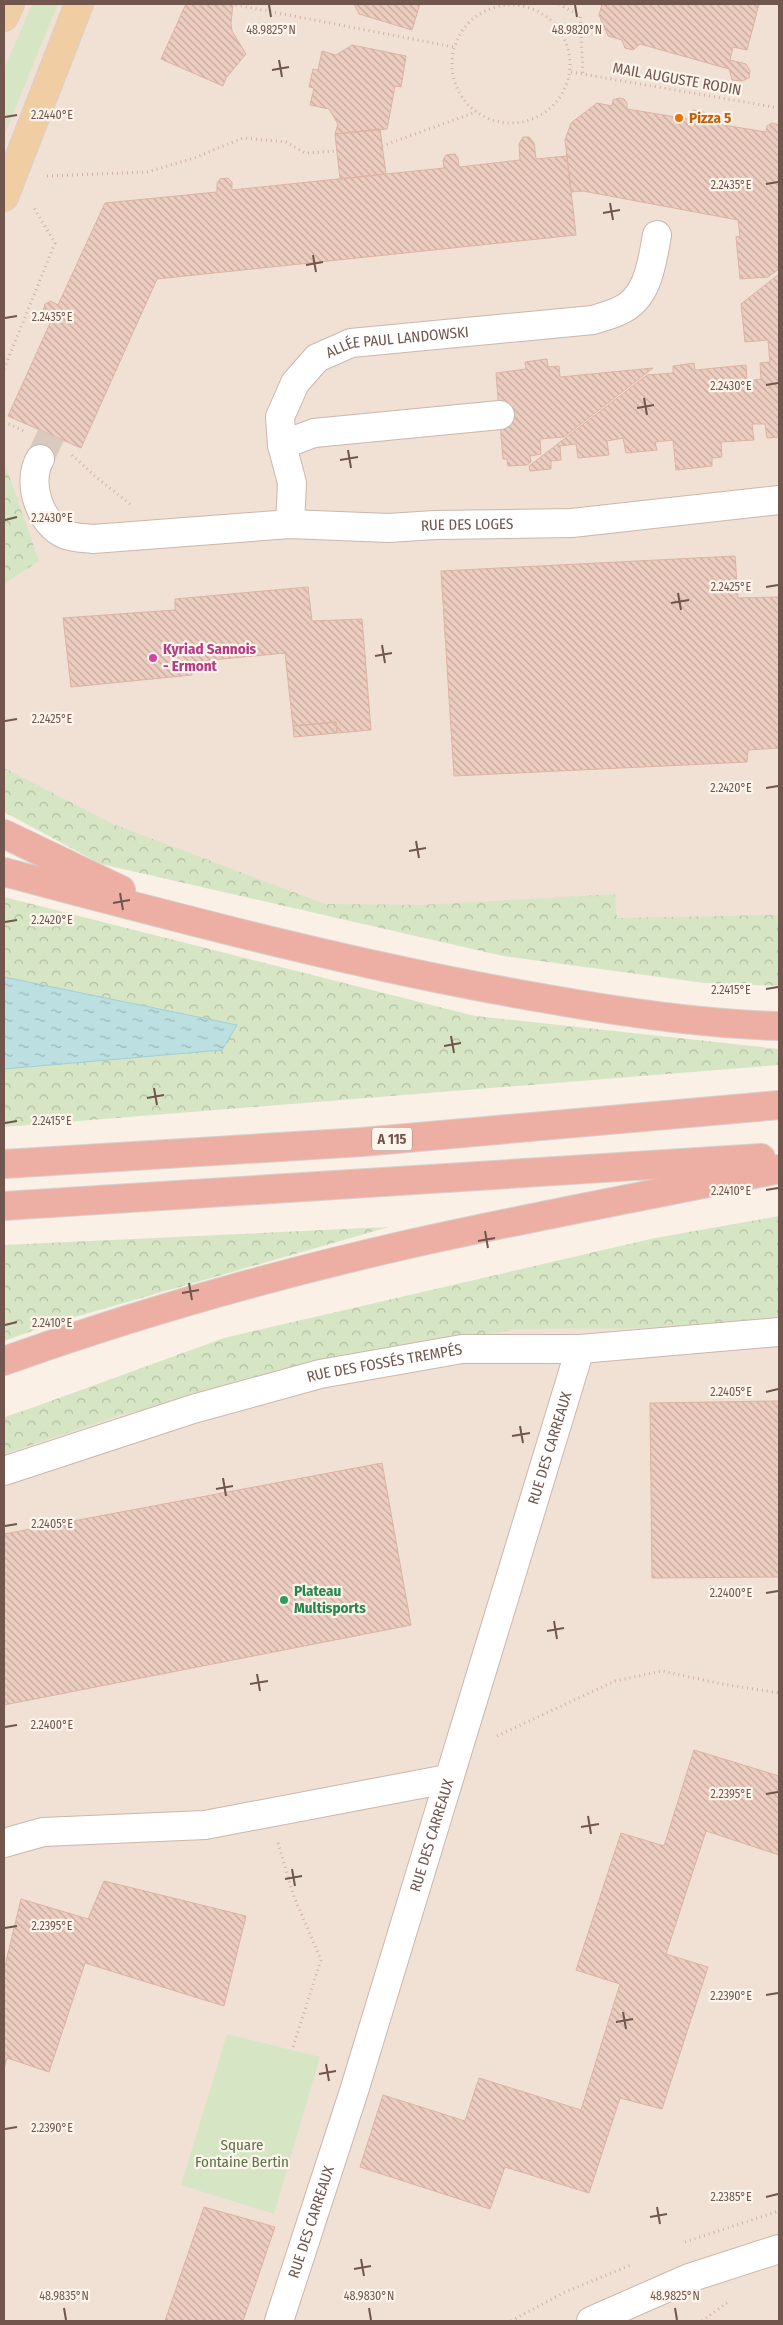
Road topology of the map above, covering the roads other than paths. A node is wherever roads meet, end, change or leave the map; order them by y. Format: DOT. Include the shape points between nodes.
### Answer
graph roads {
  1 [pos="10,4"];
  2 [pos="79,4"];
  3 [pos="4,17"];
  4 [pos="8,187"];
  5 [pos="657,235"];
  6 [pos="500,415"];
  7 [pos="282,445"];
  8 [pos="40,459"];
  9 [pos="779,500"];
  10 [pos="290,524"];
  11 [pos="4,834"];
  12 [pos="4,872"];
  13 [pos="189,920"];
  14 [pos="779,1026"];
  15 [pos="779,1105"];
  16 [pos="779,1157"];
  17 [pos="4,1164"];
  18 [pos="779,1169"];
  19 [pos="4,1206"];
  20 [pos="779,1332"];
  21 [pos="580,1349"];
  22 [pos="4,1361"];
  23 [pos="4,1471"];
  24 [pos="450,1770"];
  25 [pos="4,1844"];
  26 [pos="779,2250"];
  27 [pos="279,2321"];
  28 [pos="591,2321"];
  1 -- 3 [label="main road"];
  2 -- 4 [label="main road"];
  5 -- 7 [label="street, ALLÉE PAUL LANDOWSKI" via="651,270 640,294 621,311 593,320 351,343 317,358 295,383 280,417"];
  6 -- 7 [label="street" via="314,433"];
  7 -- 10 [label="street, ALLÉE PAUL LANDOWSKI" via="292,483"];
  8 -- 10 [label="street, RUE DES LOGES" via="36,484 38,506 47,520 65,535 93,539"];
  9 -- 10 [label="street, RUE DES LOGES" via="572,523 388,528"];
  11 -- 13 [label="highway"];
  12 -- 13 [label="highway"];
  13 -- 14 [label="highway" via="229,932 480,988 604,1009"];
  15 -- 17 [label="highway, A 115" via="362,1142"];
  16 -- 19 [label="highway"];
  18 -- 22 [label="highway" via="378,1252 159,1310"];
  20 -- 21 [label="street, RUE DES FOSSÉS TREMPÉS"];
  21 -- 23 [label="street, RUE DES FOSSÉS TREMPÉS" via="462,1349 320,1374 193,1409"];
  21 -- 24 [label="street, RUE DES CARREAUX"];
  24 -- 25 [label="street" via="205,1825 43,1832"];
  24 -- 27 [label="street, RUE DES CARREAUX" via="354,2091"];
  26 -- 28 [label="street" via="689,2278"];
}
